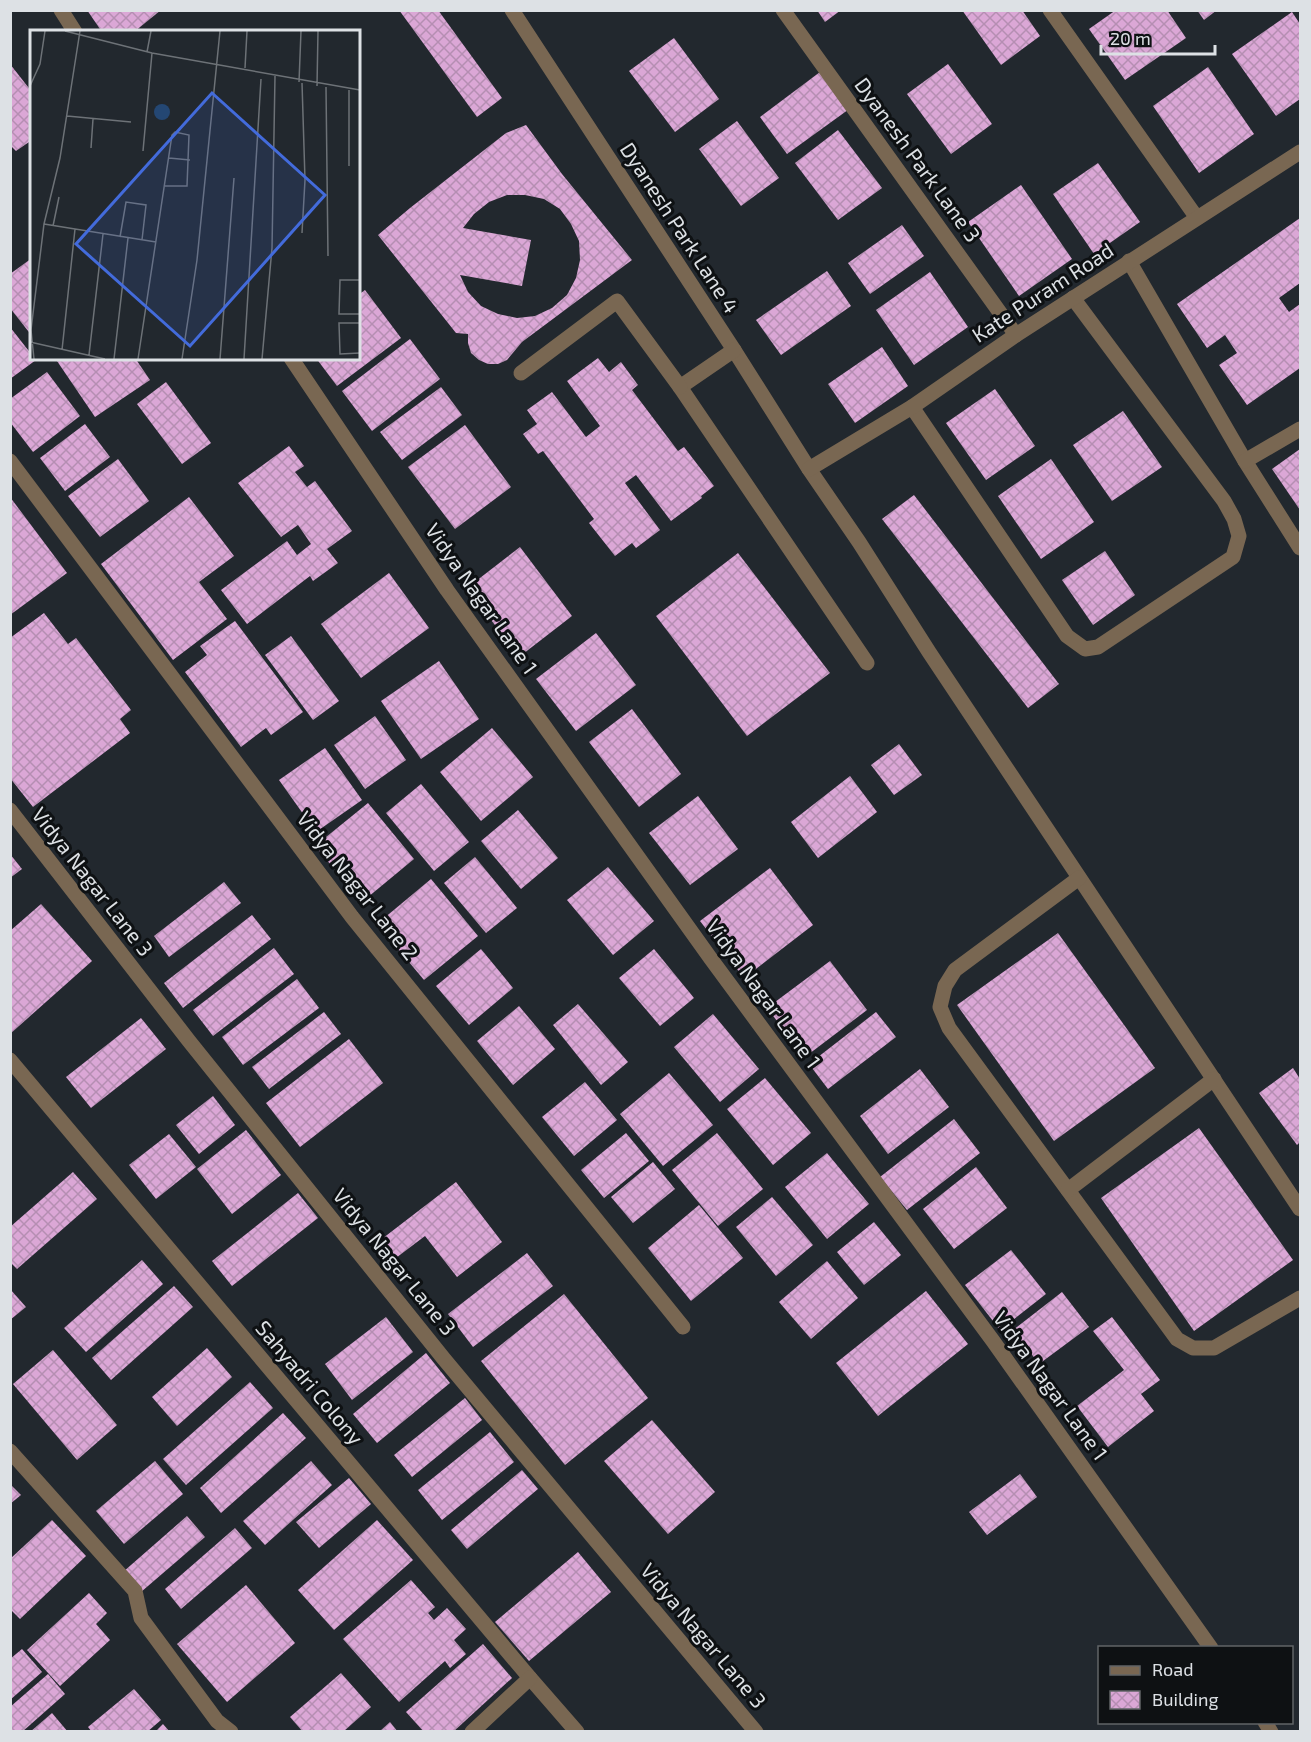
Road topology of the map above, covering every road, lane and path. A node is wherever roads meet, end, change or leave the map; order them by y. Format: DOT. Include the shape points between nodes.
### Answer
graph roads {
  1 [pos="61,10"];
  2 [pos="512,10"];
  3 [pos="783,10"];
  4 [pos="1050,10"];
  5 [pos="74,30"];
  6 [pos="1300,152"];
  7 [pos="1197,218"];
  8 [pos="1129,261"];
  9 [pos="1072,298"];
  10 [pos="1016,335"];
  11 [pos="734,350"];
  12 [pos="292,360"];
  13 [pos="521,373"];
  14 [pos="680,387"];
  15 [pos="912,407"];
  16 [pos="1300,429"];
  17 [pos="10,461"];
  18 [pos="1245,461"];
  19 [pos="809,469"];
  20 [pos="1300,548"];
  21 [pos="867,663"];
  22 [pos="10,810"];
  23 [pos="1079,878"];
  24 [pos="10,1060"];
  25 [pos="1214,1079"];
  26 [pos="1068,1190"];
  27 [pos="1300,1209"];
  28 [pos="1300,1298"];
  29 [pos="683,1327"];
  30 [pos="10,1451"];
  31 [pos="1210,1646"];
  32 [pos="530,1678"];
  33 [pos="231,1731"];
  34 [pos="472,1731"];
  35 [pos="577,1731"];
  36 [pos="756,1731"];
  1 -- 5 [label="street"];
  2 -- 11 [label="street, Dyanesh Park Lane 4"];
  3 -- 10 [label="street, Dyanesh Park Lane 3"];
  4 -- 7 [label="street"];
  6 -- 7 [label="street, Kate Puram Road"];
  7 -- 8 [label="street, Kate Puram Road"];
  8 -- 9 [label="street, Kate Puram Road"];
  8 -- 18 [label="street"];
  9 -- 10 [label="street, Kate Puram Road"];
  9 -- 15 [label="street" via="1224,501 1239,536 1233,557 1098,647 1085,649 1067,636"];
  10 -- 15 [label="street, Kate Puram Road"];
  11 -- 14 [label="street"];
  11 -- 19 [label="street, Dyanesh Park Lane 4"];
  12 -- 31 [label="street, Vidya Nagar Lane 1" via="453,599"];
  13 -- 14 [label="street" via="617,301"];
  14 -- 21 [label="street"];
  15 -- 19 [label="street, Kate Puram Road"];
  16 -- 18 [label="street"];
  17 -- 29 [label="street, Vidya Nagar Lane 2" via="352,917"];
  18 -- 20 [label="street"];
  19 -- 23 [label="street, Dyanesh Park Lane 4"];
  22 -- 36 [label="street, Vidya Nagar Lane 3" via="444,1359"];
  23 -- 25 [label="street, Dyanesh Park Lane 4"];
  23 -- 26 [label="street" via="956,970 945,986 940,1007 949,1028"];
  24 -- 32 [label="street, Sahyadri Colony"];
  25 -- 26 [label="street"];
  25 -- 27 [label="street, Dyanesh Park Lane 4"];
  26 -- 28 [label="street" via="1177,1339 1193,1348 1214,1347"];
  30 -- 33 [label="street" via="135,1592 141,1618 217,1721"];
  32 -- 34 [label="street"];
  32 -- 35 [label="street, Sahyadri Colony"];
}
